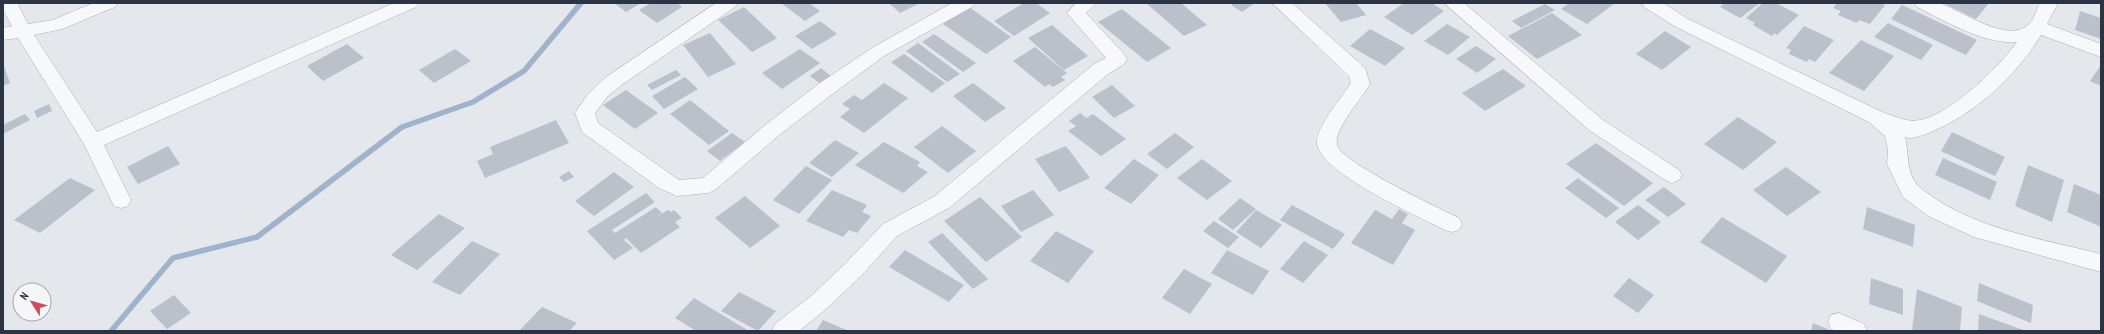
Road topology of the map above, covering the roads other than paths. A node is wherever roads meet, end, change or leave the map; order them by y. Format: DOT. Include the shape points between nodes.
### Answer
graph roads {
  1 [pos="8,3"];
  2 [pos="109,3"];
  3 [pos="410,3"];
  4 [pos="729,3"];
  5 [pos="966,3"];
  6 [pos="1281,3"];
  7 [pos="1453,3"];
  8 [pos="1650,3"];
  9 [pos="1923,3"];
  10 [pos="2049,3"];
  11 [pos="1077,6"];
  12 [pos="2038,27"];
  13 [pos="23,31"];
  14 [pos="3,34"];
  15 [pos="2101,51"];
  16 [pos="1875,117"];
  17 [pos="1923,127"];
  18 [pos="93,142"];
  19 [pos="1898,150"];
  20 [pos="1672,175"];
  21 [pos="121,200"];
  22 [pos="1452,224"];
  23 [pos="2101,263"];
  24 [pos="783,331"];
  1 -- 13 [label="street"];
  2 -- 13 [label="street" via="56,25"];
  3 -- 18 [label="street"];
  4 -- 5 [label="street" via="663,45 604,88 592,100 585,113 589,127 666,183 677,188 708,185 824,90 878,52"];
  6 -- 22 [label="street" via="1358,73 1361,84 1330,128 1327,144 1334,157 1365,179"];
  7 -- 20 [label="street" via="1596,125"];
  8 -- 16 [label="street" via="1682,23"];
  9 -- 12 [label="street" via="2006,36 2022,36"];
  10 -- 12 [label="street"];
  11 -- 24 [label="street" via="1118,59 1101,69 942,202 908,218 890,230 847,276"];
  12 -- 15 [label="street"];
  12 -- 17 [label="street" via="2012,63 1988,85 1955,111"];
  13 -- 14 [label="street"];
  13 -- 18 [label="street"];
  16 -- 17 [label="street" via="1908,128"];
  16 -- 19 [label="street" via="1894,133"];
  17 -- 19 [label="street" via="1909,133"];
  18 -- 21 [label="street"];
  19 -- 23 [label="street" via="1897,164 1910,191 1935,210 1974,229"];
}
